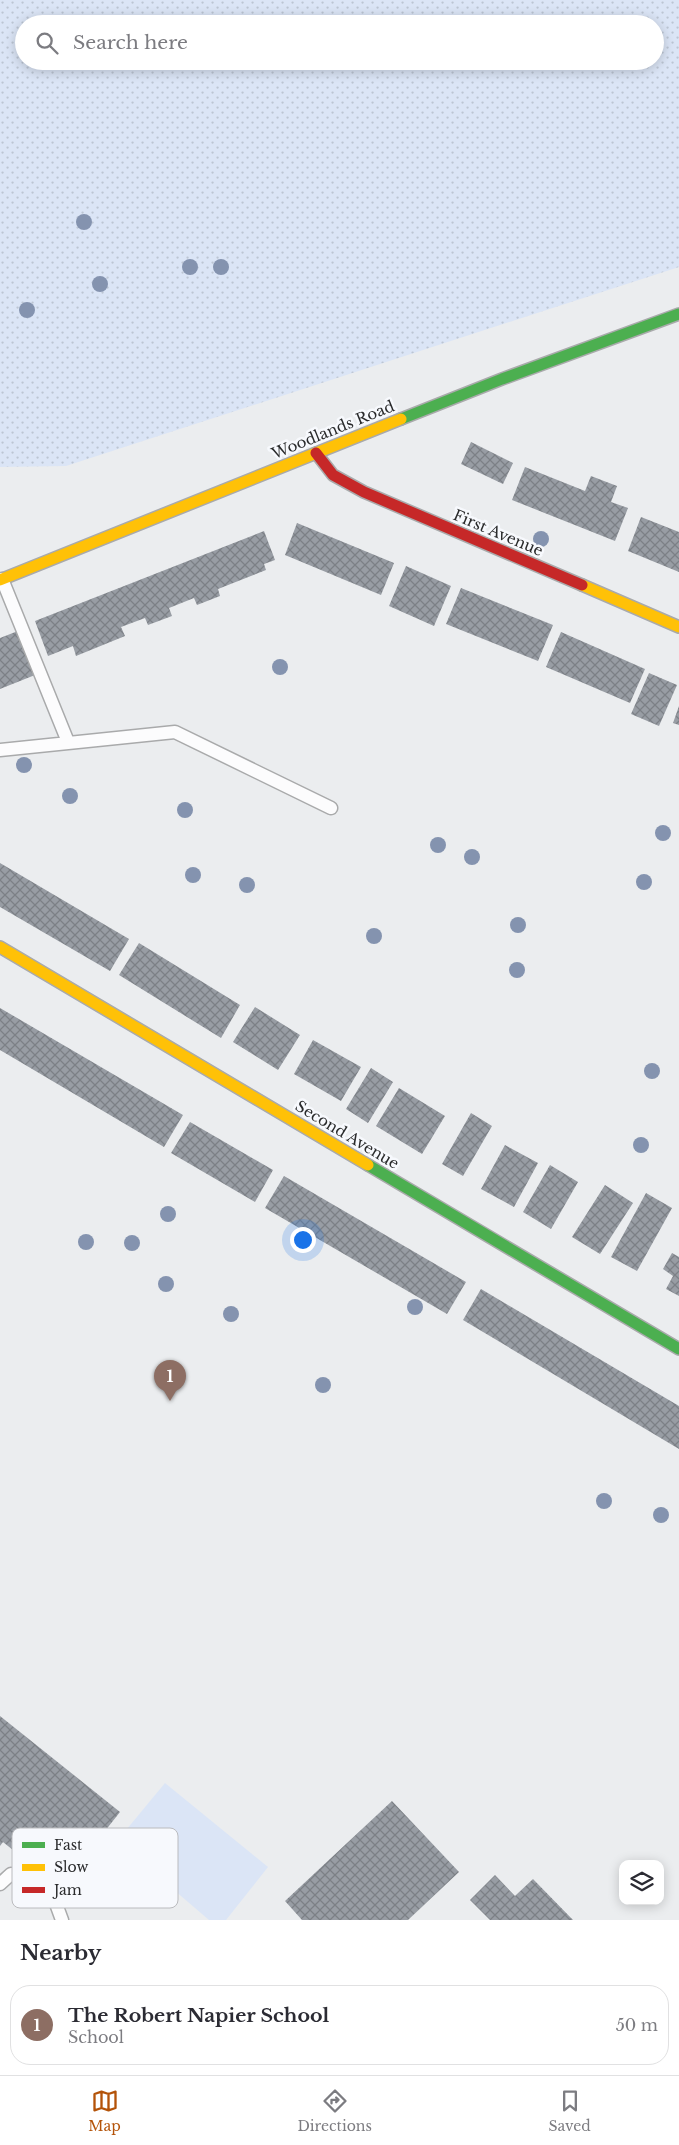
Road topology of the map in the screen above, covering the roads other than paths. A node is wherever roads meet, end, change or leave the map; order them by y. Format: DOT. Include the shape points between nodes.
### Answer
graph roads {
  1 [pos="679,314"];
  2 [pos="316,453"];
  3 [pos="1,579"];
  4 [pos="679,626"];
  5 [pos="68,742"];
  6 [pos="0,750"];
  7 [pos="331,808"];
  8 [pos="0,948"];
  9 [pos="679,1349"];
  10 [pos="12,1874"];
  11 [pos="0,1884"];
  12 [pos="57,1908"];
  13 [pos="62,1920"];
  1 -- 2 [label="street, Woodlands Road" via="502,378"];
  2 -- 3 [label="street, Woodlands Road"];
  2 -- 4 [label="street, First Avenue" via="333,475 364,492"];
  3 -- 5 [label="lane"];
  5 -- 6 [label="lane"];
  5 -- 7 [label="lane" via="175,732"];
  8 -- 9 [label="street, Second Avenue"];
  10 -- 11 [label="lane"];
  12 -- 13 [label="lane"];
}
